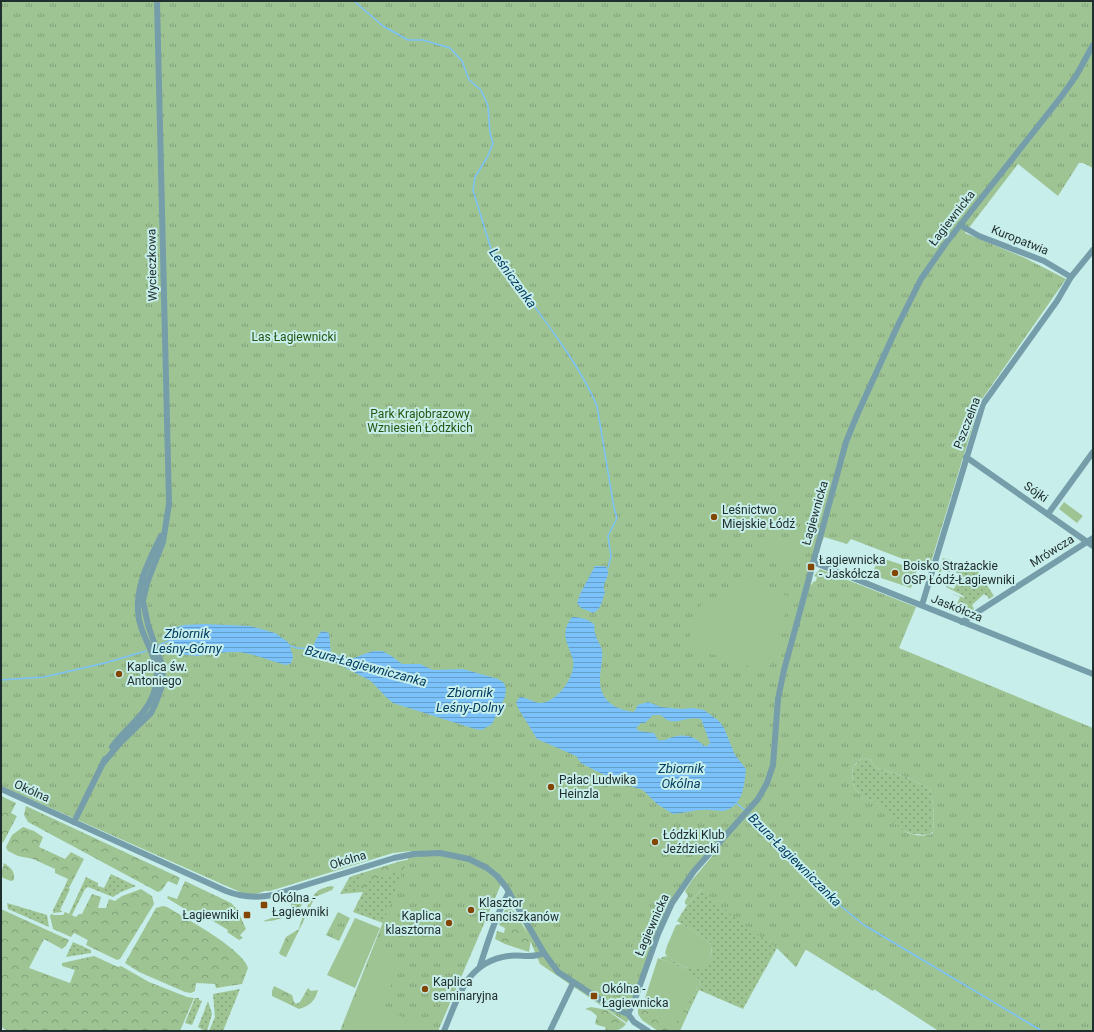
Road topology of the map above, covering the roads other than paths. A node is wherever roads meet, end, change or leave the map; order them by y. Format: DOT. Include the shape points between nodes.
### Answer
graph roads {
  1 [pos="157,1"];
  2 [pos="1093,45"];
  3 [pos="960,225"];
  4 [pos="1093,250"];
  5 [pos="1071,277"];
  6 [pos="1093,452"];
  7 [pos="966,457"];
  8 [pos="1048,514"];
  9 [pos="1091,542"];
  10 [pos="813,562"];
  11 [pos="922,606"];
  12 [pos="962,622"];
  13 [pos="1093,674"];
  14 [pos="1,789"];
  15 [pos="74,822"];
  16 [pos="509,892"];
  17 [pos="544,953"];
  18 [pos="480,966"];
  19 [pos="573,983"];
  20 [pos="628,1014"];
  21 [pos="444,1031"];
  22 [pos="550,1031"];
  23 [pos="648,1031"];
  1 -- 15 [label="street, Wycieczkowa" via="169,490 165,529 142,579 138,600 140,622 155,661 156,687 144,712 116,741"];
  2 -- 3 [label="street, Łagiewnicka" via="1076,76"];
  3 -- 5 [label="street, Kuropatwia" via="979,236 1044,261"];
  3 -- 10 [label="street, Łagiewnicka" via="915,290 857,415 846,442"];
  4 -- 5 [label="street, Pszczelna"];
  5 -- 7 [label="street, Pszczelna" via="983,404"];
  6 -- 8 [label="street"];
  7 -- 8 [label="street, Sójki"];
  7 -- 11 [label="street, Pszczelna"];
  8 -- 9 [label="street, Sójki"];
  9 -- 12 [label="street, Mrówcza"];
  10 -- 11 [label="street, Jaskółcza"];
  10 -- 20 [label="street, Łagiewnicka" via="780,685 770,776 764,790 694,871 672,903"];
  11 -- 12 [label="street, Jaskółcza"];
  12 -- 13 [label="street, Jaskółcza"];
  14 -- 15 [label="street, Okólna"];
  15 -- 16 [label="street, Okólna" via="226,891 245,896 273,895 398,857 428,853 458,856 480,864 494,872"];
  16 -- 17 [label="street, Okólna"];
  16 -- 18 [label="street"];
  17 -- 18 [label="street" via="534,957 503,957"];
  17 -- 19 [label="street, Okólna" via="554,968"];
  18 -- 21 [label="street" via="465,983"];
  19 -- 20 [label="street, Okólna" via="613,1008"];
  19 -- 22 [label="street"];
  20 -- 23 [label="street, Okólna" via="634,1022"];
}
